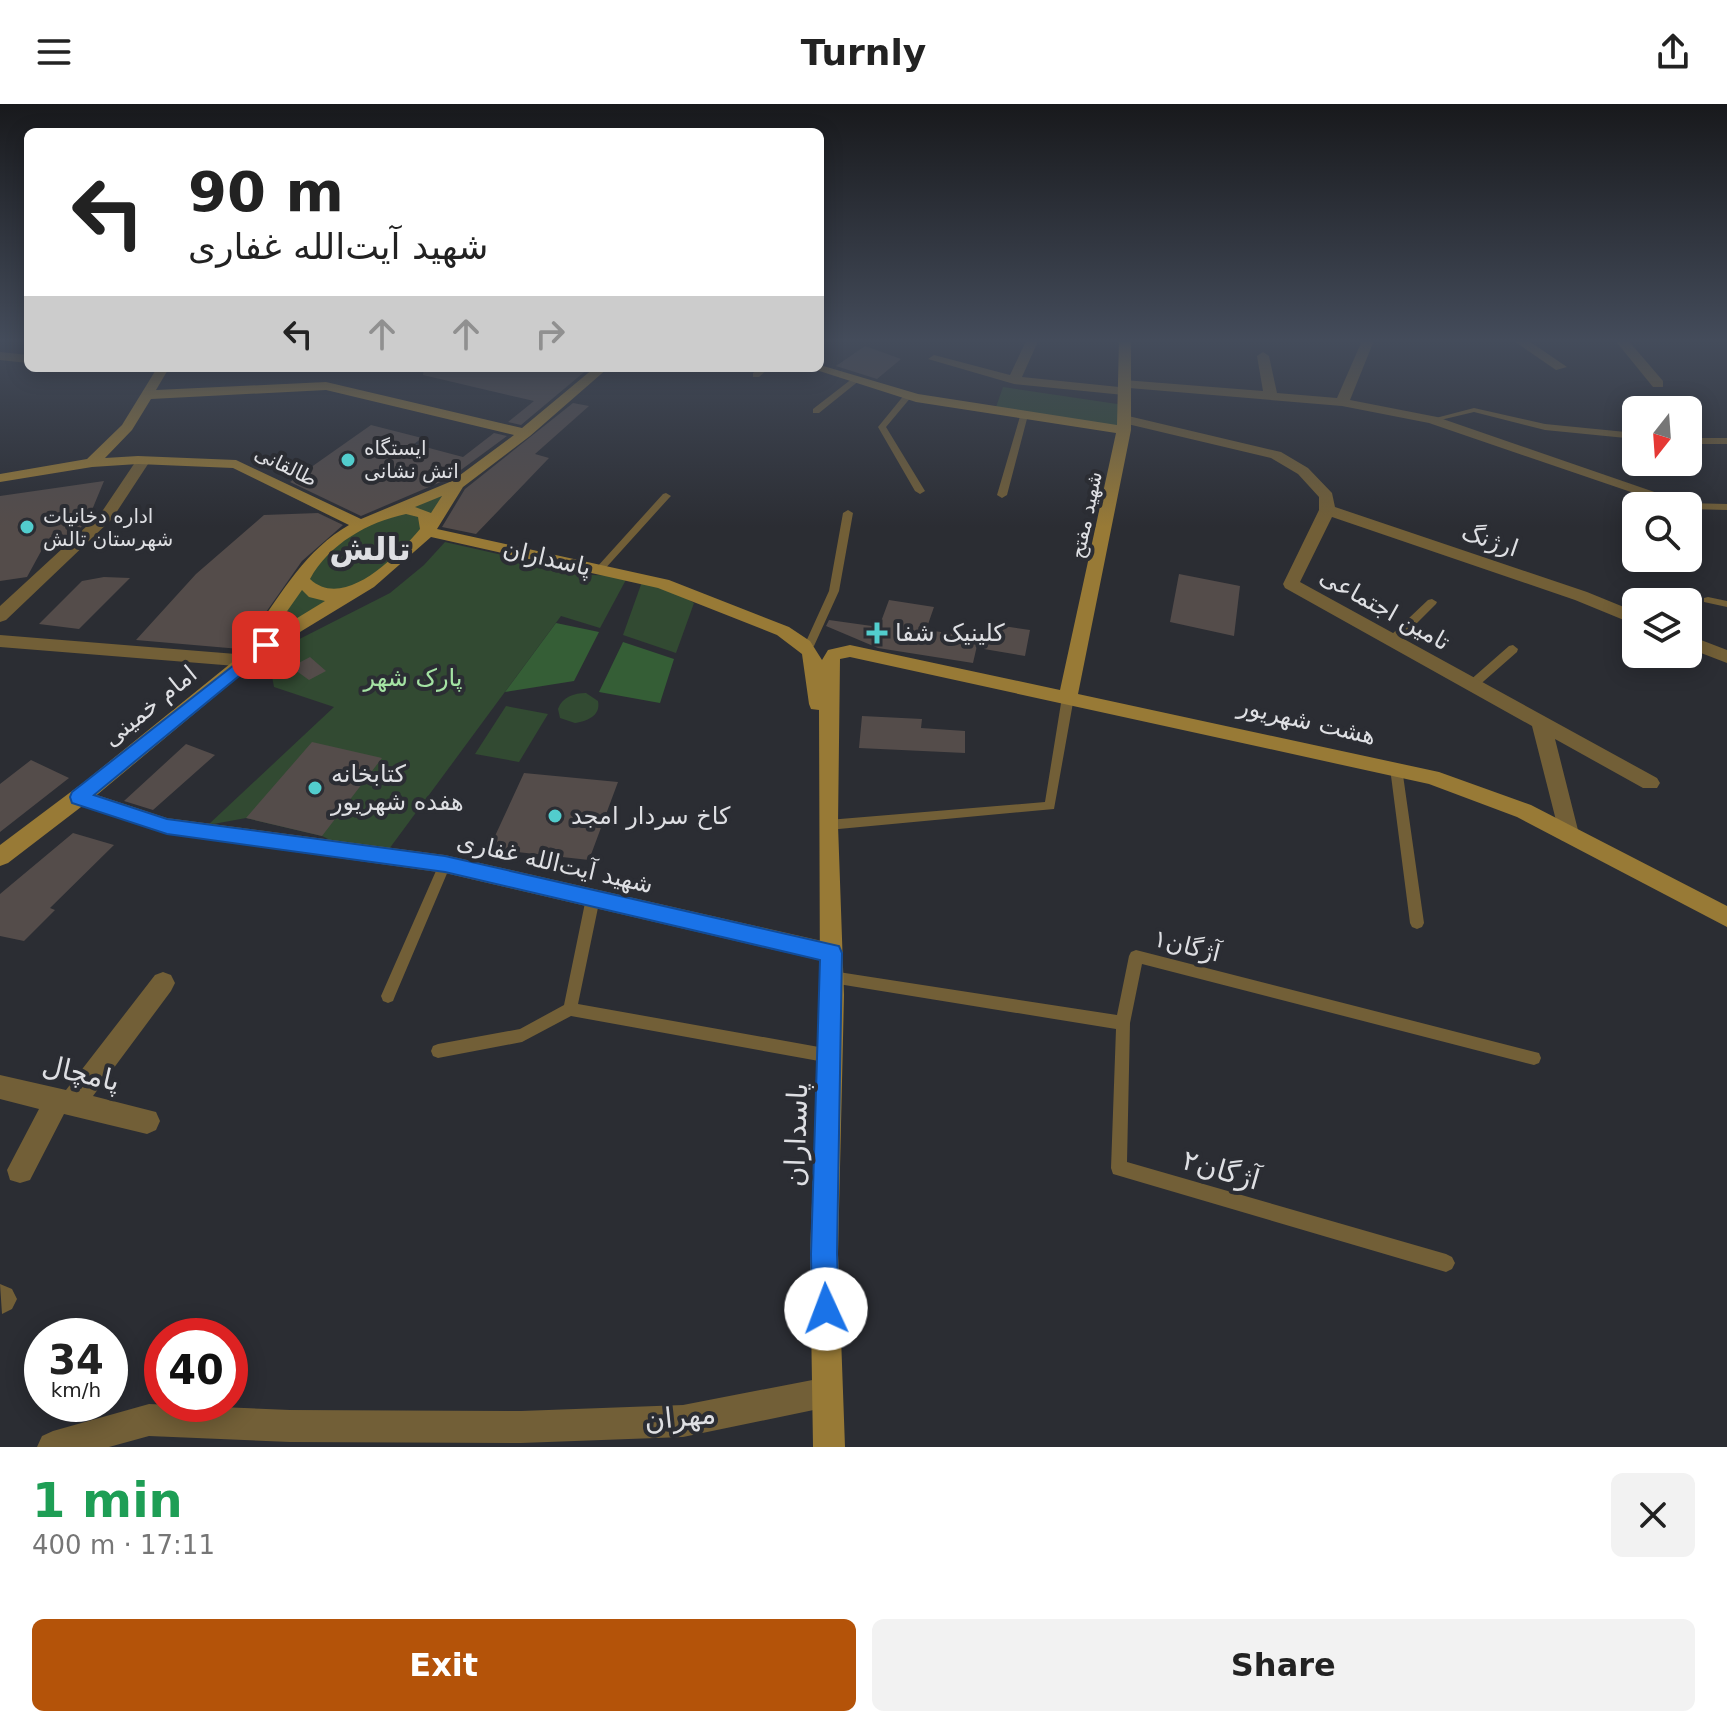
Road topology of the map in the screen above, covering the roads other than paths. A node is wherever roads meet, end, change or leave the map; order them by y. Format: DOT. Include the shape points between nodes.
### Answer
graph roads {
  1 [pos="145,402"];
  2 [pos="392,402"];
  3 [pos="562,402"];
  4 [pos="828,402"];
  5 [pos="903,402"];
  6 [pos="943,402"];
  7 [pos="1124,402"];
  8 [pos="1338,402"];
  9 [pos="1342,402"];
  10 [pos="816,411"];
  11 [pos="1024,415"];
  12 [pos="1432,420"];
  13 [pos="1124,425"];
  14 [pos="525,433"];
  15 [pos="1622,435"];
  16 [pos="1702,441"];
  17 [pos="1727,441"];
  18 [pos="135,447"];
  19 [pos="92,463"];
  20 [pos="0,478"];
  21 [pos="457,484"];
  22 [pos="920,491"];
  23 [pos="1645,492"];
  24 [pos="1002,495"];
  25 [pos="666,496"];
  26 [pos="1702,506"];
  27 [pos="1727,507"];
  28 [pos="1327,510"];
  29 [pos="848,513"];
  30 [pos="359,524"];
  31 [pos="428,531"];
  32 [pos="600,569"];
  33 [pos="301,580"];
  34 [pos="356,589"];
  35 [pos="1708,600"];
  36 [pos="1432,602"];
  37 [pos="1727,604"];
  38 [pos="1622,613"];
  39 [pos="0,616"];
  40 [pos="1393,640"];
  41 [pos="0,641"];
  42 [pos="809,646"];
  43 [pos="1702,647"];
  44 [pos="1513,649"];
  45 [pos="850,651"];
  46 [pos="1727,657"];
  47 [pos="236,660"];
  48 [pos="1472,685"];
  49 [pos="1068,697"];
  50 [pos="1541,723"];
  51 [pos="1396,768"];
  52 [pos="1650,783"];
  53 [pos="79,797"];
  54 [pos="58,813"];
  55 [pos="828,825"];
  56 [pos="1568,834"];
  57 [pos="0,857"];
  58 [pos="445,864"];
  59 [pos="593,898"];
  60 [pos="1727,917"];
  61 [pos="1417,923"];
  62 [pos="832,965"];
  63 [pos="163,983"];
  64 [pos="388,996"];
  65 [pos="570,1009"];
  66 [pos="1123,1023"];
  67 [pos="438,1051"];
  68 [pos="830,1056"];
  69 [pos="1534,1058"];
  70 [pos="0,1087"];
  71 [pos="64,1102"];
  72 [pos="147,1121"];
  73 [pos="20,1170"];
  74 [pos="1446,1263"];
  75 [pos="828,1392"];
  76 [pos="53,1447"];
  77 [pos="829,1447"];
  1 -- 18 [label="street"];
  2 -- 14 [label="street"];
  3 -- 14 [label="street"];
  4 -- 10 [label="lane"];
  5 -- 22 [label="lane" via="882,427"];
  6 -- 11 [label="street"];
  7 -- 13 [label="street, شهید مفتح"];
  8 -- 9 [label="street"];
  9 -- 12 [label="street"];
  11 -- 13 [label="street"];
  11 -- 24 [label="lane"];
  12 -- 15 [label="lane" via="1474,410 1545,427"];
  12 -- 23 [label="street"];
  13 -- 28 [label="street" via="1276,455 1303,471 1327,496"];
  13 -- 49 [label="street, شهید مفتح"];
  14 -- 21 [label="street"];
  16 -- 17 [label="lane"];
  18 -- 19 [label="street, طالقانی"];
  18 -- 19 [label="street"];
  18 -- 20 [label="street" via="91,464"];
  18 -- 30 [label="street, طالقانی" via="234,465"];
  18 -- 39 [label="street" via="107,516"];
  19 -- 20 [label="street, طالقانی"];
  21 -- 30 [label="street"];
  21 -- 31 [label="street"];
  25 -- 32 [label="lane"];
  26 -- 27 [label="lane"];
  28 -- 38 [label="street, ارژنگ"];
  28 -- 40 [label="street, تامین اجتماعی" via="1291,584"];
  29 -- 42 [label="lane" via="834,591"];
  30 -- 31 [label="street" via="406,509 424,514"];
  30 -- 33 [label="street, امام خمینی" via="315,559"];
  31 -- 32 [label="street, پاسداران"];
  31 -- 34 [label="street, امام خمینی" via="389,569"];
  32 -- 42 [label="street, پاسداران" via="663,584"];
  33 -- 34 [label="street" via="330,595"];
  33 -- 47 [label="street, امام خمینی" via="256,644"];
  34 -- 53 [label="street, امام خمینی" via="266,645"];
  35 -- 37 [label="lane"];
  36 -- 40 [label="lane"];
  40 -- 48 [label="street, تامین اجتماعی"];
  41 -- 47 [label="street"];
  42 -- 55 [label="street, پاسداران"];
  43 -- 46 [label="street"];
  44 -- 48 [label="lane"];
  45 -- 49 [label="street, هشت شهریور"];
  45 -- 55 [label="street, پاسداران" via="834,654 829,663"];
  47 -- 54 [label="street, امام خمینی"];
  48 -- 50 [label="street, تامین اجتماعی"];
  49 -- 51 [label="street, هشت شهریور"];
  49 -- 55 [label="lane" via="1050,806"];
  50 -- 52 [label="street, تامین اجتماعی"];
  50 -- 56 [label="street"];
  51 -- 56 [label="street, هشت شهریور" via="1485,796"];
  51 -- 61 [label="lane"];
  53 -- 54 [label="street, امام خمینی"];
  53 -- 58 [label="street, شهید آیت‌الله غفاری" via="167,826"];
  54 -- 57 [label="street, امام خمینی"];
  55 -- 62 [label="street, پاسداران"];
  56 -- 60 [label="street, هشت شهریور"];
  58 -- 59 [label="street, شهید آیت‌الله غفاری"];
  58 -- 64 [label="lane"];
  59 -- 62 [label="street, شهید آیت‌الله غفاری"];
  59 -- 65 [label="lane"];
  62 -- 66 [label="lane"];
  62 -- 68 [label="street, پاسداران"];
  63 -- 71 [label="street"];
  65 -- 67 [label="lane" via="522,1035"];
  65 -- 68 [label="lane"];
  66 -- 69 [label="lane, ۱آژگان" via="1136,956"];
  66 -- 74 [label="lane, ۲آژگان" via="1119,1168"];
  68 -- 75 [label="street, پاسداران" via="824,1254"];
  70 -- 71 [label="street, پامچال"];
  71 -- 72 [label="street, پامچال"];
  71 -- 73 [label="street"];
  75 -- 76 [label="street, مهران" via="683,1421 506,1427 149,1420"];
  75 -- 77 [label="street, پاسداران"];
}
